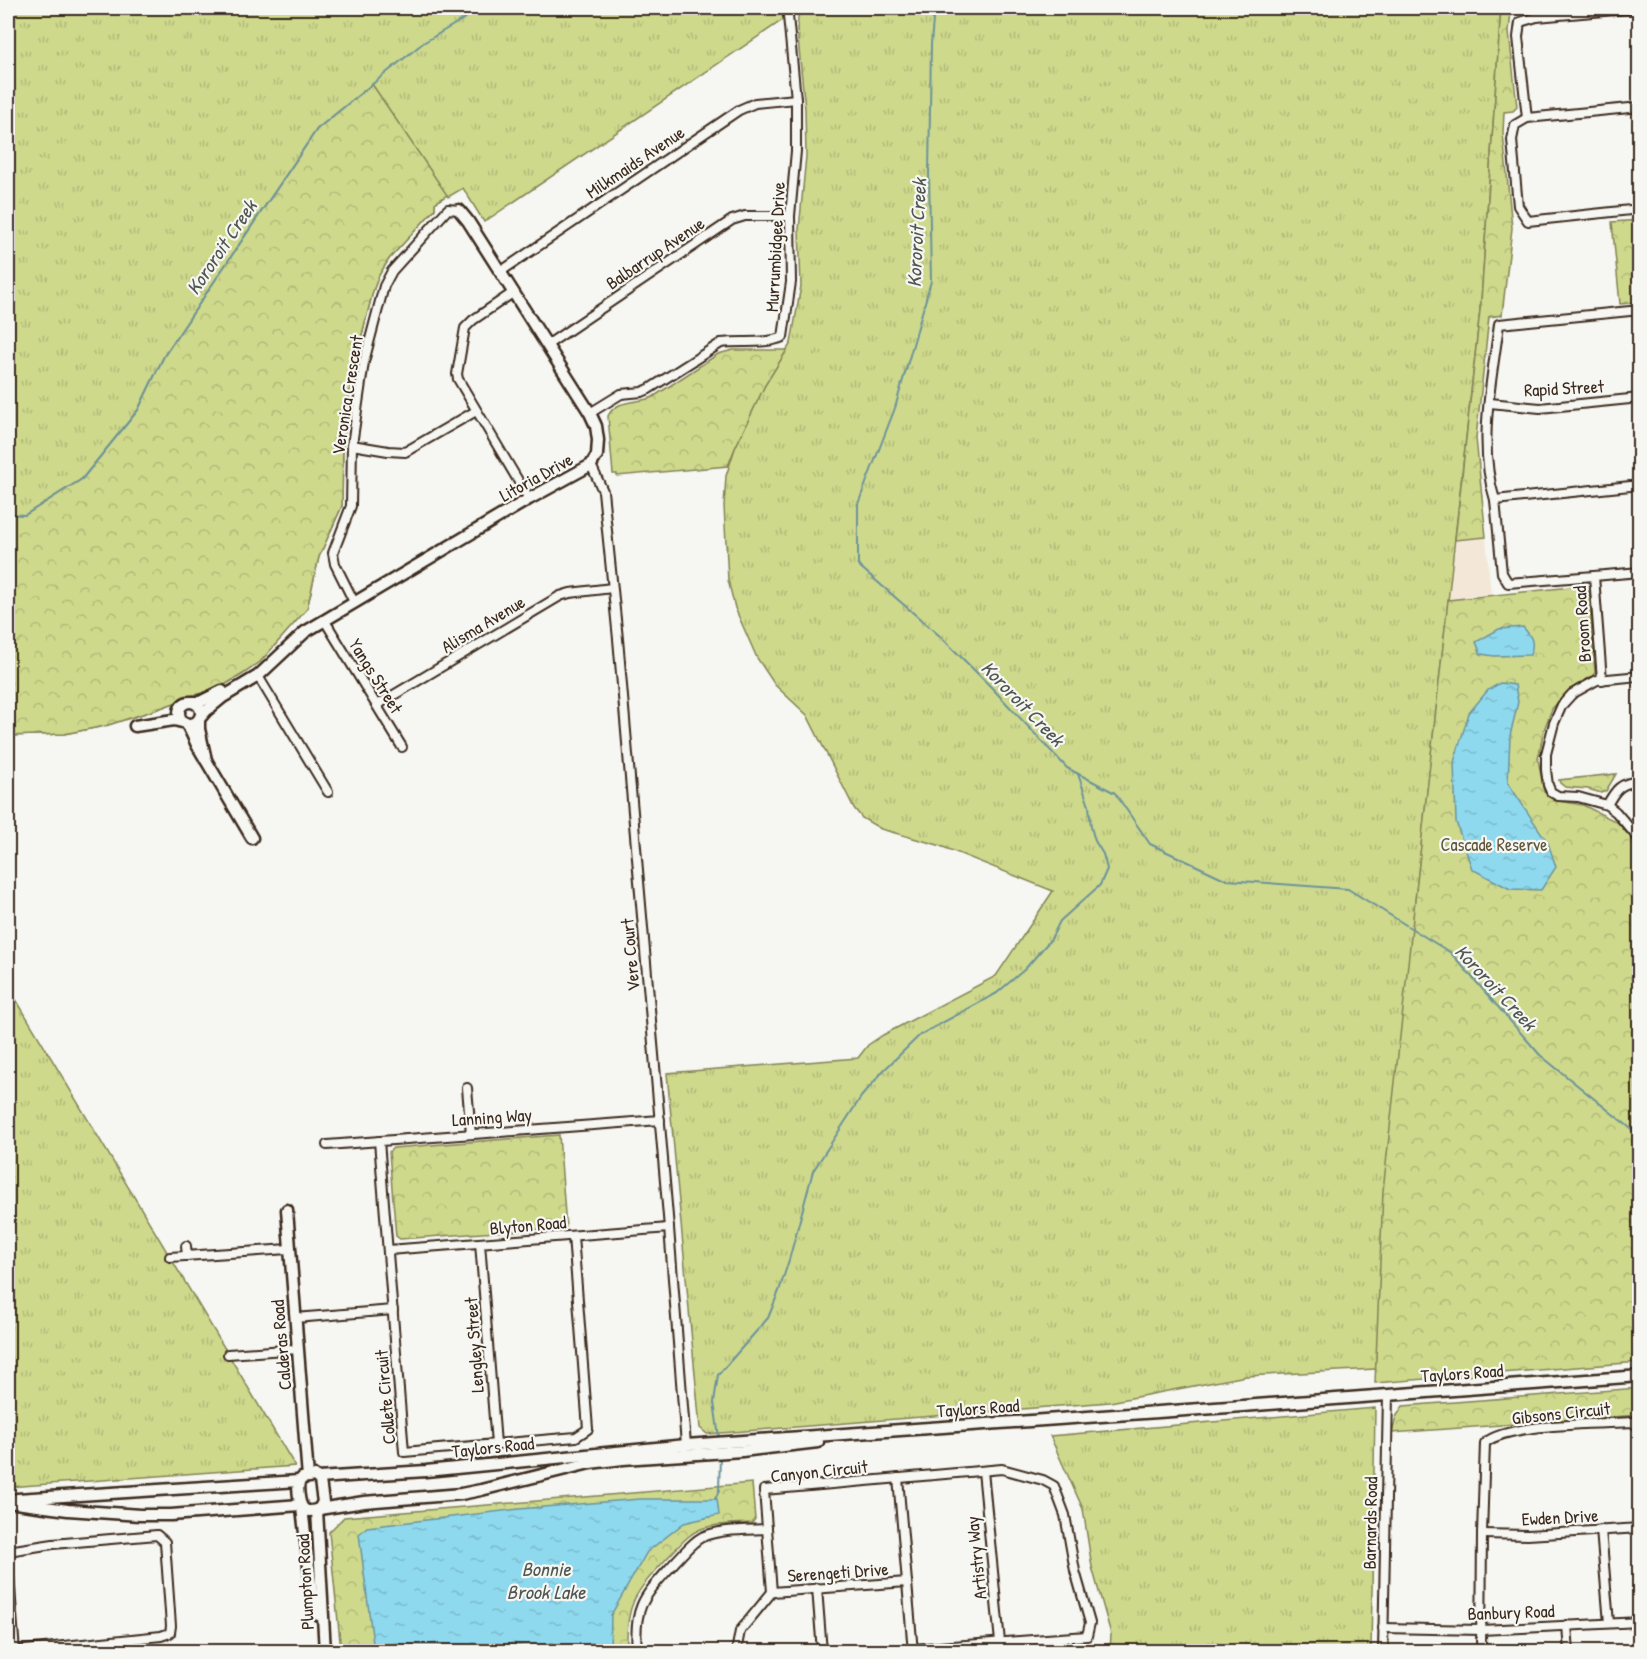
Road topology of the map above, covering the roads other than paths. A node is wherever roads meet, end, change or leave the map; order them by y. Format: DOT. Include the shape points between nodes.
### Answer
graph roads {
  1 [pos="1536,8"];
  2 [pos="1638,8"];
  3 [pos="788,16"];
  4 [pos="1537,17"];
  5 [pos="796,99"];
  6 [pos="1640,107"];
  7 [pos="1527,118"];
  8 [pos="1640,208"];
  9 [pos="448,209"];
  10 [pos="459,210"];
  11 [pos="790,216"];
  12 [pos="500,272"];
  13 [pos="514,292"];
  14 [pos="1640,310"];
  15 [pos="547,345"];
  16 [pos="1640,398"];
  17 [pos="1490,403"];
  18 [pos="476,411"];
  19 [pos="590,412"];
  20 [pos="351,445"];
  21 [pos="591,465"];
  22 [pos="1640,485"];
  23 [pos="529,499"];
  24 [pos="1495,500"];
  25 [pos="1640,572"];
  26 [pos="1594,576"];
  27 [pos="612,588"];
  28 [pos="354,602"];
  29 [pos="325,621"];
  30 [pos="258,676"];
  31 [pos="1640,676"];
  32 [pos="1602,680"];
  33 [pos="240,687"];
  34 [pos="193,702"];
  35 [pos="377,705"];
  36 [pos="180,708"];
  37 [pos="199,719"];
  38 [pos="186,723"];
  39 [pos="402,747"];
  40 [pos="206,760"];
  41 [pos="1640,781"];
  42 [pos="328,792"];
  43 [pos="1607,805"];
  44 [pos="252,838"];
  45 [pos="1640,840"];
  46 [pos="467,1089"];
  47 [pos="660,1120"];
  48 [pos="471,1134"];
  49 [pos="379,1141"];
  50 [pos="327,1144"];
  51 [pos="286,1210"];
  52 [pos="669,1228"];
  53 [pos="573,1236"];
  54 [pos="480,1243"];
  55 [pos="186,1246"];
  56 [pos="290,1248"];
  57 [pos="388,1250"];
  58 [pos="187,1256"];
  59 [pos="170,1257"];
  60 [pos="393,1310"];
  61 [pos="295,1318"];
  62 [pos="297,1349"];
  63 [pos="228,1354"];
  64 [pos="1640,1376"];
  65 [pos="1388,1395"];
  66 [pos="1640,1428"];
  67 [pos="831,1435"];
  68 [pos="496,1444"];
  69 [pos="686,1445"];
  70 [pos="983,1470"];
  71 [pos="309,1478"];
  72 [pos="898,1478"];
  73 [pos="8,1501"];
  74 [pos="301,1507"];
  75 [pos="318,1509"];
  76 [pos="1640,1528"];
  77 [pos="767,1529"];
  78 [pos="1601,1530"];
  79 [pos="1482,1534"];
  80 [pos="8,1551"];
  81 [pos="8,1562"];
  82 [pos="907,1582"];
  83 [pos="817,1588"];
  84 [pos="772,1592"];
  85 [pos="1640,1622"];
  86 [pos="1609,1623"];
  87 [pos="1567,1625"];
  88 [pos="1383,1628"];
  89 [pos="1481,1630"];
  90 [pos="324,1635"];
  91 [pos="1000,1642"];
  92 [pos="96,1647"];
  93 [pos="913,1650"];
  94 [pos="15,1651"];
  95 [pos="325,1652"];
  96 [pos="637,1652"];
  97 [pos="736,1652"];
  98 [pos="822,1652"];
  99 [pos="1383,1652"];
  100 [pos="1481,1652"];
  101 [pos="1569,1652"];
  1 -- 4 [label="street"];
  2 -- 4 [label="street"];
  3 -- 5 [label="street, Murrumbidgee Drive"];
  4 -- 7 [label="street" via="1520,22 1518,37"];
  5 -- 11 [label="street, Murrumbidgee Drive"];
  5 -- 12 [label="street, Milkmaids Avenue" via="755,103 739,110"];
  6 -- 7 [label="street"];
  7 -- 8 [label="street" via="1515,125 1512,140 1518,206 1528,222"];
  9 -- 10 [label="street, Litoria Drive"];
  9 -- 20 [label="street, Veronica Crescent" via="392,271 384,286 364,362"];
  10 -- 12 [label="street, Litoria Drive"];
  11 -- 15 [label="street, Balbarrup Avenue" via="745,216 732,220"];
  11 -- 19 [label="street, Murrumbidgee Drive" via="791,282 783,338 721,343 649,389 621,394"];
  12 -- 13 [label="street, Litoria Drive"];
  13 -- 15 [label="street, Litoria Drive"];
  13 -- 18 [label="street" via="465,328 457,374"];
  14 -- 17 [label="street" via="1499,324"];
  15 -- 19 [label="street, Litoria Drive"];
  16 -- 17 [label="street, Rapid Street" via="1540,408"];
  17 -- 24 [label="street" via="1486,439"];
  18 -- 20 [label="street" via="405,452"];
  18 -- 23 [label="street"];
  19 -- 21 [label="street, Litoria Drive" via="598,440 597,455"];
  20 -- 28 [label="street, Veronica Crescent" via="351,506 333,553"];
  21 -- 23 [label="street, Litoria Drive"];
  21 -- 27 [label="street, Vere Court" via="603,491"];
  22 -- 24 [label="street"];
  23 -- 28 [label="street, Litoria Drive"];
  24 -- 26 [label="street" via="1502,573 1508,583"];
  25 -- 26 [label="street, Broom Road"];
  26 -- 32 [label="street, Broom Road"];
  27 -- 35 [label="street, Alisma Avenue" via="560,596"];
  27 -- 47 [label="street, Vere Court"];
  28 -- 29 [label="street, Litoria Drive"];
  29 -- 30 [label="street, Litoria Drive" via="305,632"];
  29 -- 35 [label="street, Yangs Street"];
  30 -- 33 [label="street, Litoria Drive"];
  30 -- 42 [label="street"];
  31 -- 32 [label="street"];
  32 -- 43 [label="street" via="1586,685 1562,705 1546,754 1546,770 1551,792"];
  33 -- 34 [label="street, Litoria Drive"];
  33 -- 37 [label="street, Litoria Drive" via="212,705"];
  34 -- 36 [label="street, Litoria Drive"];
  34 -- 37 [label="street" via="200,709"];
  35 -- 39 [label="street, Yangs Street"];
  36 -- 38 [label="street" via="179,715"];
  36 -- 38 [label="street, Litoria Drive" via="135,726 174,720"];
  37 -- 38 [label="street, Litoria Drive"];
  37 -- 40 [label="street"];
  38 -- 40 [label="street"];
  40 -- 44 [label="street"];
  41 -- 43 [label="street" via="1619,787"];
  43 -- 45 [label="street"];
  46 -- 48 [label="street"];
  47 -- 48 [label="street, Lanning Way"];
  47 -- 52 [label="street, Vere Court"];
  48 -- 49 [label="street, Lanning Way"];
  49 -- 50 [label="street, Lanning Way"];
  49 -- 57 [label="street, Collete Circuit"];
  51 -- 56 [label="street, Calderas Road"];
  52 -- 53 [label="street, Blyton Road"];
  52 -- 69 [label="street, Vere Court"];
  53 -- 54 [label="street, Blyton Road"];
  53 -- 68 [label="street, Collete Circuit" via="588,1429 576,1437"];
  54 -- 57 [label="street, Blyton Road"];
  54 -- 68 [label="street, Lengley Street"];
  55 -- 58 [label="street"];
  56 -- 58 [label="street"];
  56 -- 61 [label="street, Calderas Road"];
  57 -- 60 [label="street, Collete Circuit"];
  58 -- 59 [label="street"];
  60 -- 61 [label="street"];
  60 -- 68 [label="street, Collete Circuit" via="404,1452"];
  61 -- 62 [label="street, Calderas Road"];
  62 -- 63 [label="street"];
  62 -- 71 [label="street, Calderas Road"];
  64 -- 65 [label="street, Taylors Road"];
  65 -- 67 [label="street, Taylors Road"];
  65 -- 88 [label="street, Barnards Road"];
  66 -- 79 [label="street, Gibsons Circuit" via="1632,1422 1526,1428 1491,1437 1485,1443"];
  67 -- 69 [label="street, Taylors Road"];
  67 -- 75 [label="street" via="821,1442 798,1445 590,1463 461,1494"];
  69 -- 71 [label="street, Taylors Road" via="403,1473"];
  70 -- 72 [label="street, Canyon Circuit"];
  70 -- 91 [label="street, Artistry Way"];
  70 -- 91 [label="street, Canyon Circuit" via="1002,1469 1054,1486 1065,1515 1090,1623 1087,1635"];
  71 -- 73 [label="street, Taylors Road"];
  71 -- 74 [label="street" via="298,1489"];
  71 -- 75 [label="street" via="321,1485 323,1502"];
  72 -- 77 [label="street, Canyon Circuit" via="764,1490"];
  72 -- 82 [label="street"];
  73 -- 74 [label="street" via="140,1515"];
  74 -- 75 [label="street" via="309,1511"];
  74 -- 90 [label="street" via="312,1592"];
  75 -- 90 [label="street, Plumpton Road"];
  76 -- 78 [label="street, Ewden Drive"];
  77 -- 84 [label="street, Canyon Circuit"];
  77 -- 96 [label="street" via="713,1533 687,1549 646,1595 635,1631"];
  78 -- 79 [label="street, Ewden Drive"];
  78 -- 86 [label="street"];
  79 -- 89 [label="street"];
  80 -- 92 [label="street" via="158,1535 165,1542 170,1633"];
  81 -- 94 [label="street"];
  82 -- 83 [label="street, Serengeti Drive"];
  82 -- 93 [label="street"];
  83 -- 84 [label="street, Serengeti Drive"];
  83 -- 98 [label="street"];
  84 -- 97 [label="street, Serengeti Drive" via="740,1630"];
  85 -- 86 [label="street, Banbury Road"];
  86 -- 87 [label="street, Banbury Road"];
  87 -- 89 [label="street, Banbury Road"];
  87 -- 101 [label="street"];
  88 -- 89 [label="street, Banbury Road"];
  88 -- 99 [label="street, Barnards Road"];
  89 -- 100 [label="street"];
  90 -- 95 [label="street, Plumpton Road"];
  91 -- 93 [label="street"];
  92 -- 94 [label="street"];
}
